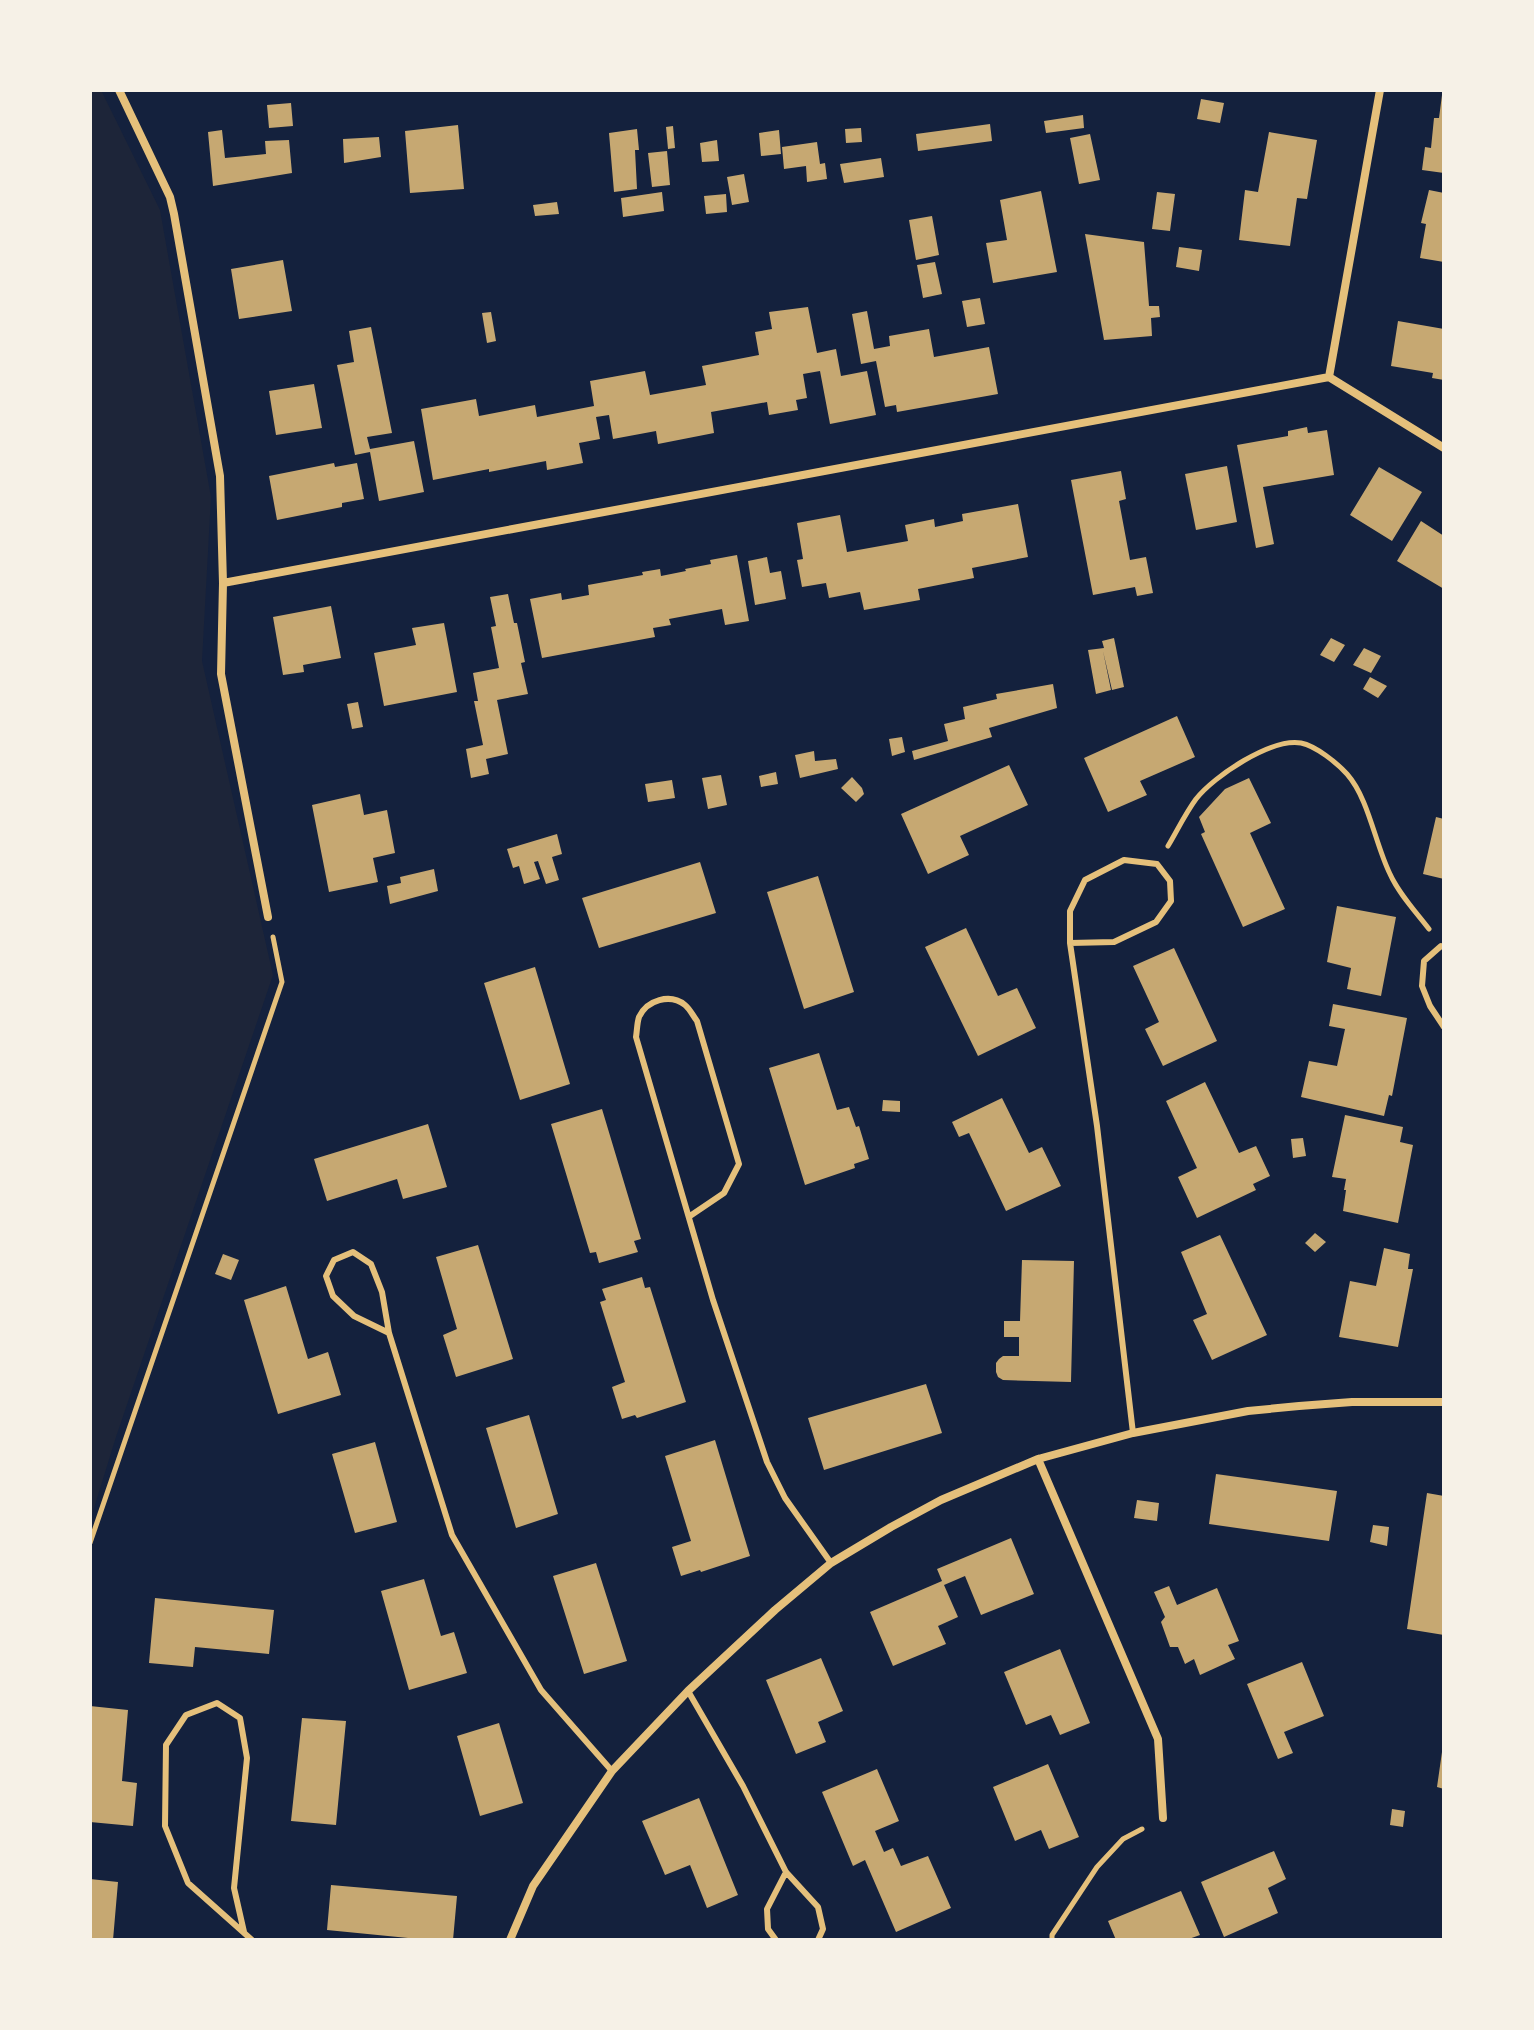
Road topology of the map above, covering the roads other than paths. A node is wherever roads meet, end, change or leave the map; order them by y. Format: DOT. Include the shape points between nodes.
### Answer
graph roads {
  1 [pos="119,90"];
  2 [pos="1380,90"];
  3 [pos="1329,377"];
  4 [pos="1444,448"];
  5 [pos="223,583"];
  6 [pos="268,917"];
  7 [pos="1070,943"];
  8 [pos="1442,947"];
  9 [pos="1444,1027"];
  10 [pos="690,1216"];
  11 [pos="389,1333"];
  12 [pos="1444,1402"];
  13 [pos="1133,1433"];
  14 [pos="1038,1459"];
  15 [pos="831,1563"];
  16 [pos="688,1691"];
  17 [pos="612,1771"];
  18 [pos="1163,1818"];
  19 [pos="786,1872"];
  20 [pos="244,1932"];
  21 [pos="252,1940"];
  22 [pos="510,1940"];
  23 [pos="776,1940"];
  24 [pos="818,1940"];
  1 -- 5 [label="street" via="174,214 220,476"];
  2 -- 3 [label="street"];
  3 -- 4 [label="street"];
  3 -- 5 [label="street"];
  5 -- 6 [label="street" via="221,674"];
  7 -- 7 [label="lane" via="1114,942 1156,922 1171,901 1170,881 1157,864 1124,860 1085,880 1070,911"];
  7 -- 13 [label="lane"];
  8 -- 9 [label="lane" via="1424,961 1422,986"];
  10 -- 10 [label="lane" via="724,1193 739,1164 697,1021 686,1006 672,999 657,1000 639,1018 636,1037"];
  10 -- 15 [label="lane" via="767,1462 785,1498"];
  11 -- 11 [label="lane" via="354,1316 333,1296 326,1276 334,1260 353,1252 371,1264"];
  11 -- 17 [label="lane" via="452,1535 541,1690"];
  12 -- 13 [label="street" via="1352,1402 1248,1411"];
  13 -- 14 [label="street"];
  14 -- 15 [label="street" via="941,1500"];
  14 -- 18 [label="street" via="1158,1739"];
  15 -- 16 [label="street"];
  16 -- 17 [label="street"];
  16 -- 19 [label="lane"];
  17 -- 22 [label="street" via="533,1886"];
  19 -- 23 [label="lane" via="767,1909 768,1929"];
  19 -- 24 [label="lane" via="818,1907 823,1929"];
  20 -- 20 [label="lane" via="234,1888 247,1758 240,1718 217,1703 186,1715 166,1745 165,1826 188,1883"];
  20 -- 21 [label="lane"];
}
